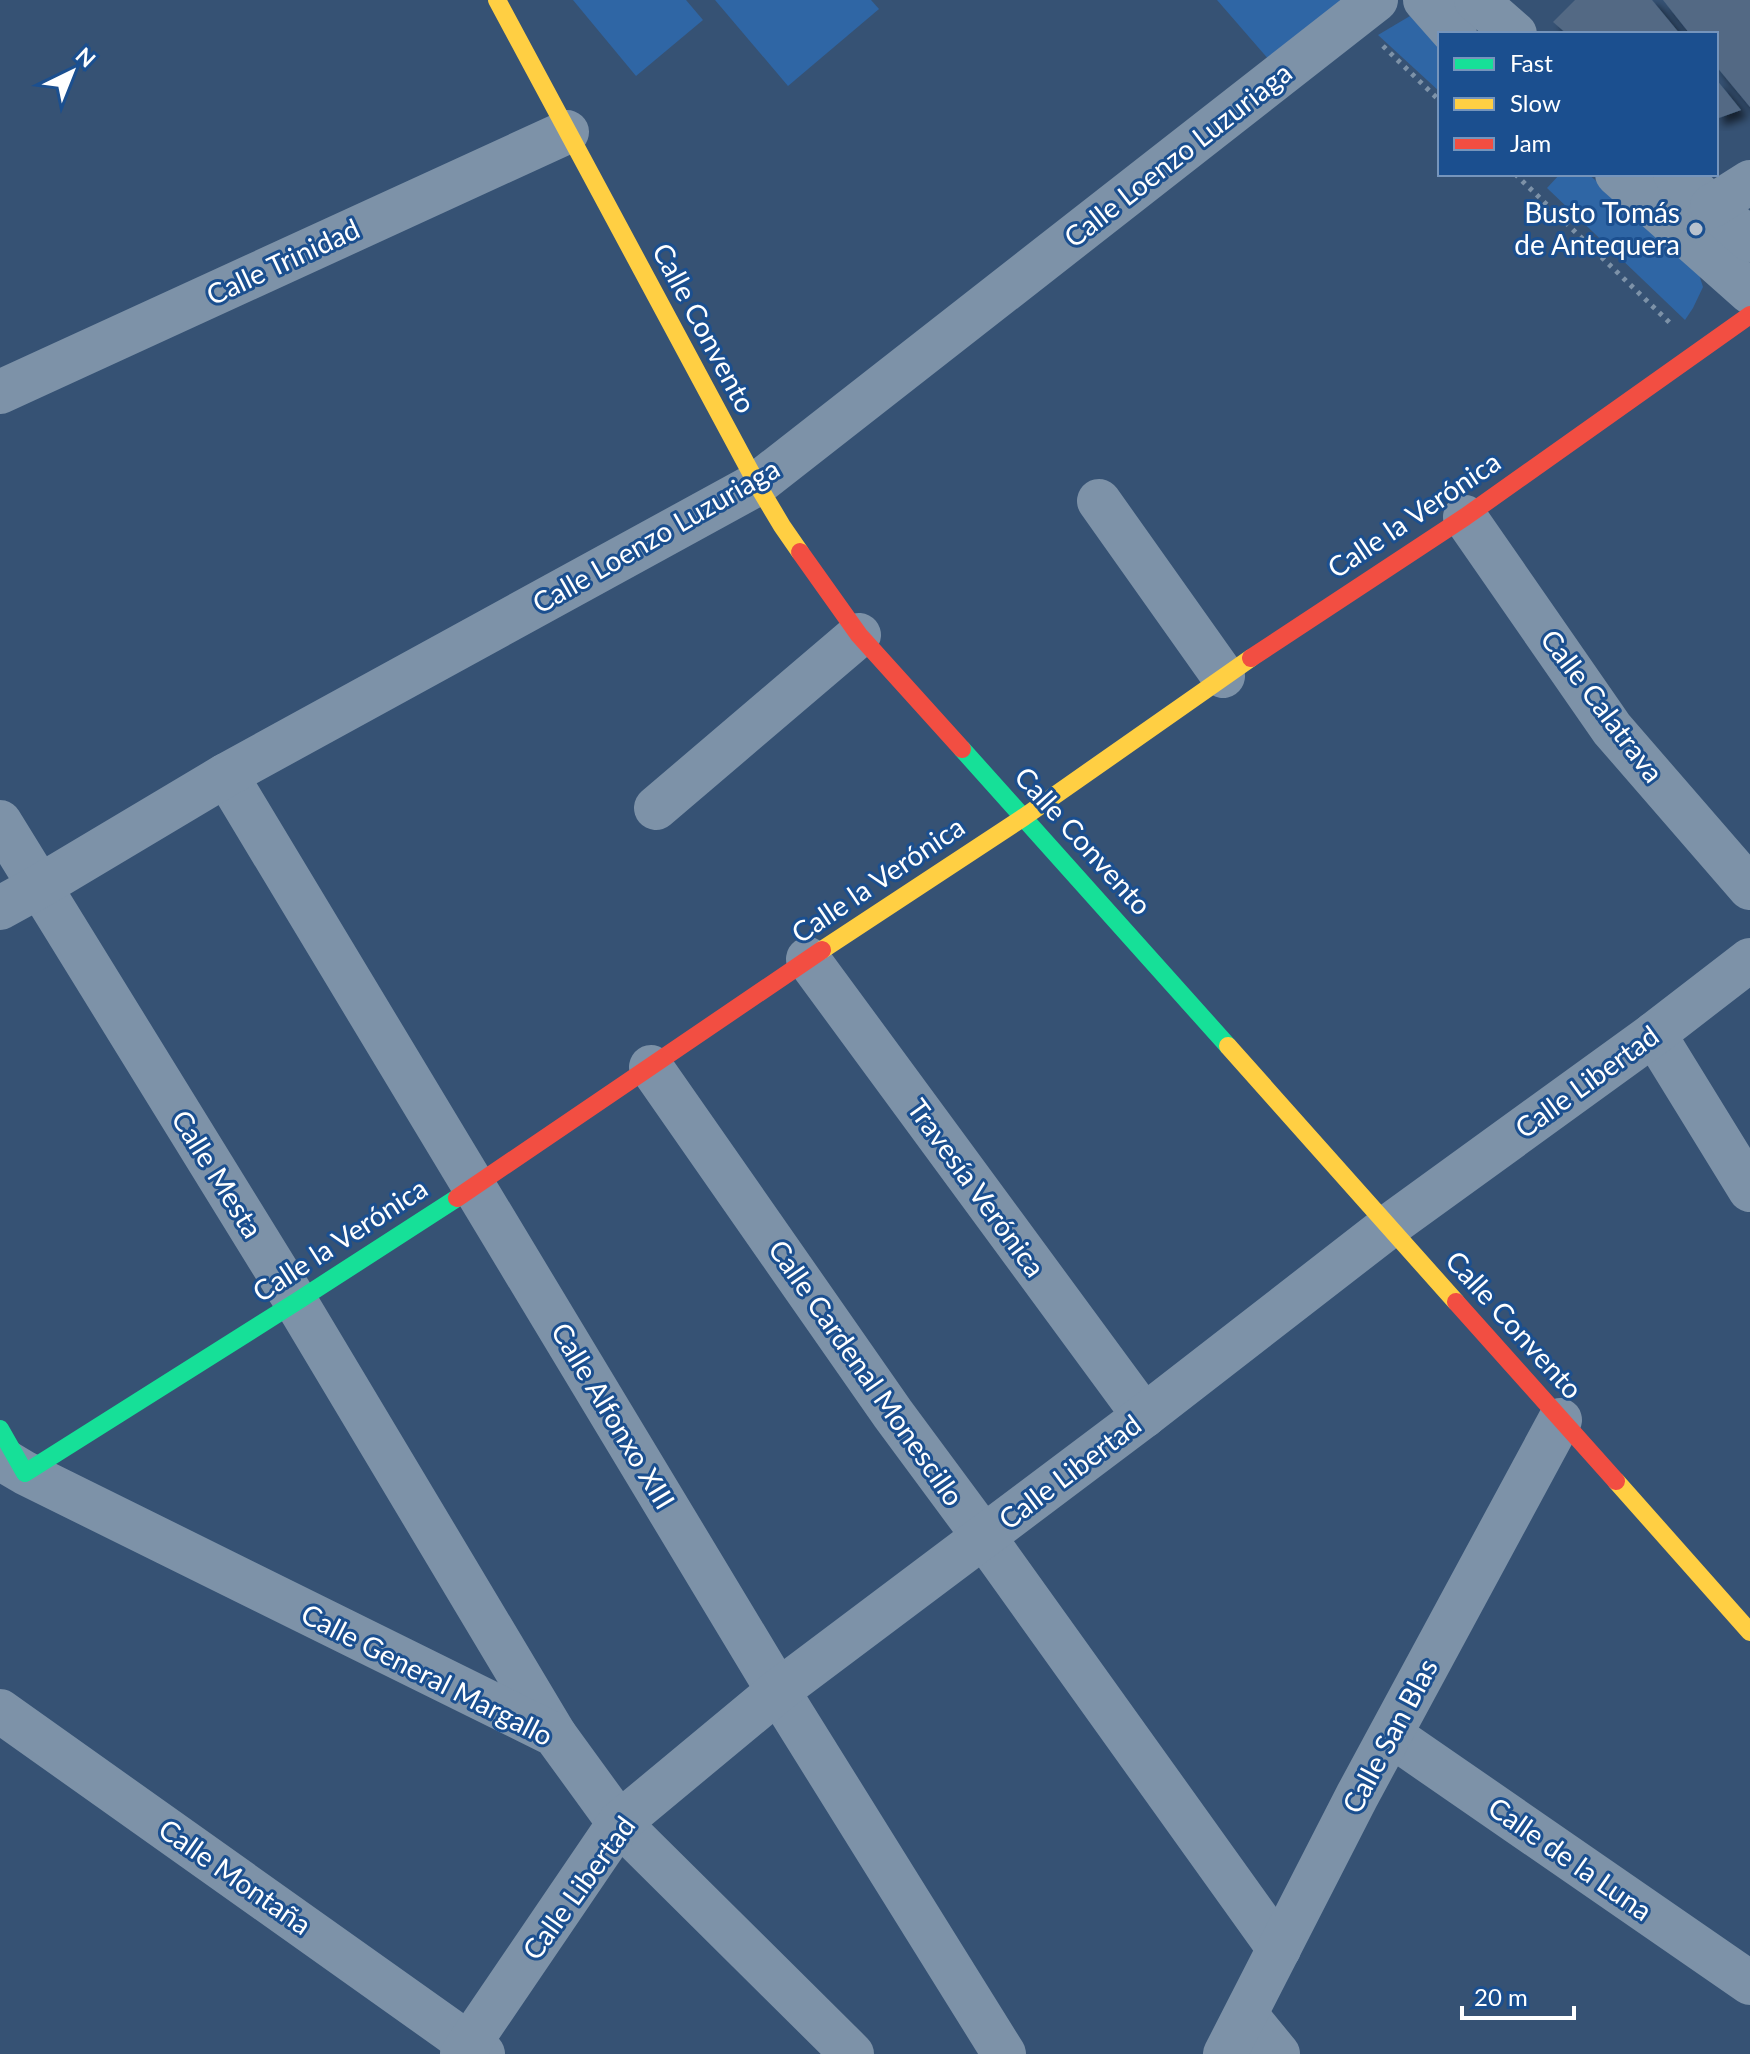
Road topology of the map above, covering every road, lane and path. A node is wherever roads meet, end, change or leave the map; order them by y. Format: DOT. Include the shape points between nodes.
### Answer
graph roads {
  1 [pos="497,0"];
  2 [pos="1425,0"];
  3 [pos="1476,0"];
  4 [pos="1364,9"];
  5 [pos="1453,32"];
  6 [pos="1513,32"];
  7 [pos="1438,99"];
  8 [pos="567,132"];
  9 [pos="1517,176"];
  10 [pos="1621,176"];
  11 [pos="1750,182"];
  12 [pos="1706,216"];
  13 [pos="1750,292"];
  14 [pos="1750,315"];
  15 [pos="1699,351"];
  16 [pos="0,392"];
  17 [pos="757,484"];
  18 [pos="1099,501"];
  19 [pos="1465,517"];
  20 [pos="859,635"];
  21 [pos="1223,676"];
  22 [pos="226,775"];
  23 [pos="656,808"];
  24 [pos="1024,817"];
  25 [pos="0,822"];
  26 [pos="40,886"];
  27 [pos="1750,888"];
  28 [pos="0,908"];
  29 [pos="808,959"];
  30 [pos="1750,960"];
  31 [pos="1654,1034"];
  32 [pos="651,1067"];
  33 [pos="475,1186"];
  34 [pos="1750,1190"];
  35 [pos="1389,1226"];
  36 [pos="296,1302"];
  37 [pos="1144,1416"];
  38 [pos="1560,1420"];
  39 [pos="0,1429"];
  40 [pos="13,1466"];
  41 [pos="984,1537"];
  42 [pos="1750,1632"];
  43 [pos="778,1691"];
  44 [pos="0,1711"];
  45 [pos="555,1735"];
  46 [pos="1391,1735"];
  47 [pos="619,1823"];
  48 [pos="1279,1949"];
  49 [pos="1750,1983"];
  50 [pos="1246,2015"];
  51 [pos="471,2051"];
  52 [pos="852,2054"];
  53 [pos="1004,2054"];
  54 [pos="1225,2054"];
  55 [pos="1278,2054"];
  1 -- 8 [label="street, Calle Convento"];
  2 -- 5 [label="street"];
  3 -- 6 [label="street"];
  4 -- 7 [label="path"];
  4 -- 17 [label="street, Calle Loenzo Luzuriaga"];
  8 -- 16 [label="street, Calle Trinidad"];
  8 -- 17 [label="street, Calle Convento"];
  9 -- 15 [label="path"];
  10 -- 12 [label="street"];
  11 -- 12 [label="street"];
  12 -- 13 [label="street"];
  14 -- 15 [label="street, Calle la Verónica"];
  15 -- 19 [label="street, Calle la Verónica"];
  17 -- 20 [label="street, Calle Convento"];
  17 -- 22 [label="street, Calle Loenzo Luzuriaga"];
  18 -- 21 [label="street"];
  19 -- 21 [label="street, Calle la Verónica"];
  19 -- 27 [label="street, Calle Calatrava" via="1612,729"];
  20 -- 23 [label="street"];
  20 -- 24 [label="street, Calle Convento"];
  21 -- 24 [label="street, Calle la Verónica"];
  22 -- 26 [label="street, Calle Loenzo Luzuriaga"];
  22 -- 33 [label="street, Calle Alfonxo XIII"];
  24 -- 29 [label="street, Calle la Verónica"];
  24 -- 35 [label="street, Calle Convento"];
  25 -- 26 [label="street, Calle Mesta"];
  26 -- 28 [label="street, Calle Loenzo Luzuriaga"];
  26 -- 36 [label="street, Calle Mesta"];
  29 -- 32 [label="street, Calle la Verónica"];
  29 -- 37 [label="street, Travesía Verónica"];
  30 -- 31 [label="street, Calle Libertad"];
  31 -- 34 [label="street"];
  31 -- 35 [label="street, Calle Libertad"];
  32 -- 33 [label="street, Calle la Verónica"];
  32 -- 41 [label="street, Calle Cardenal Monescillo"];
  33 -- 36 [label="street, Calle la Verónica"];
  33 -- 43 [label="street, Calle Alfonxo XIII"];
  35 -- 37 [label="street, Calle Libertad"];
  35 -- 38 [label="street, Calle Convento"];
  36 -- 40 [label="street, Calle la Verónica"];
  36 -- 45 [label="street, Calle Mesta"];
  37 -- 41 [label="street, Calle Libertad"];
  38 -- 42 [label="street, Calle Convento"];
  38 -- 46 [label="street, Calle San Blas"];
  39 -- 40 [label="street"];
  40 -- 45 [label="street, Calle General Margallo"];
  41 -- 43 [label="street, Calle Libertad"];
  41 -- 48 [label="street, Calle Cardenal Monescillo"];
  43 -- 47 [label="street, Calle Libertad"];
  43 -- 53 [label="street, Calle Alfonxo XIII"];
  44 -- 51 [label="street, Calle Montaña"];
  45 -- 47 [label="street, Calle General Margallo"];
  46 -- 48 [label="street, Calle San Blas"];
  46 -- 49 [label="street, Calle de la Luna"];
  47 -- 51 [label="street, Calle Libertad"];
  47 -- 52 [label="street, Calle General Margallo"];
  48 -- 50 [label="street, Calle San Blas"];
  50 -- 54 [label="street, Calle San Blas"];
  50 -- 55 [label="street"];
}
